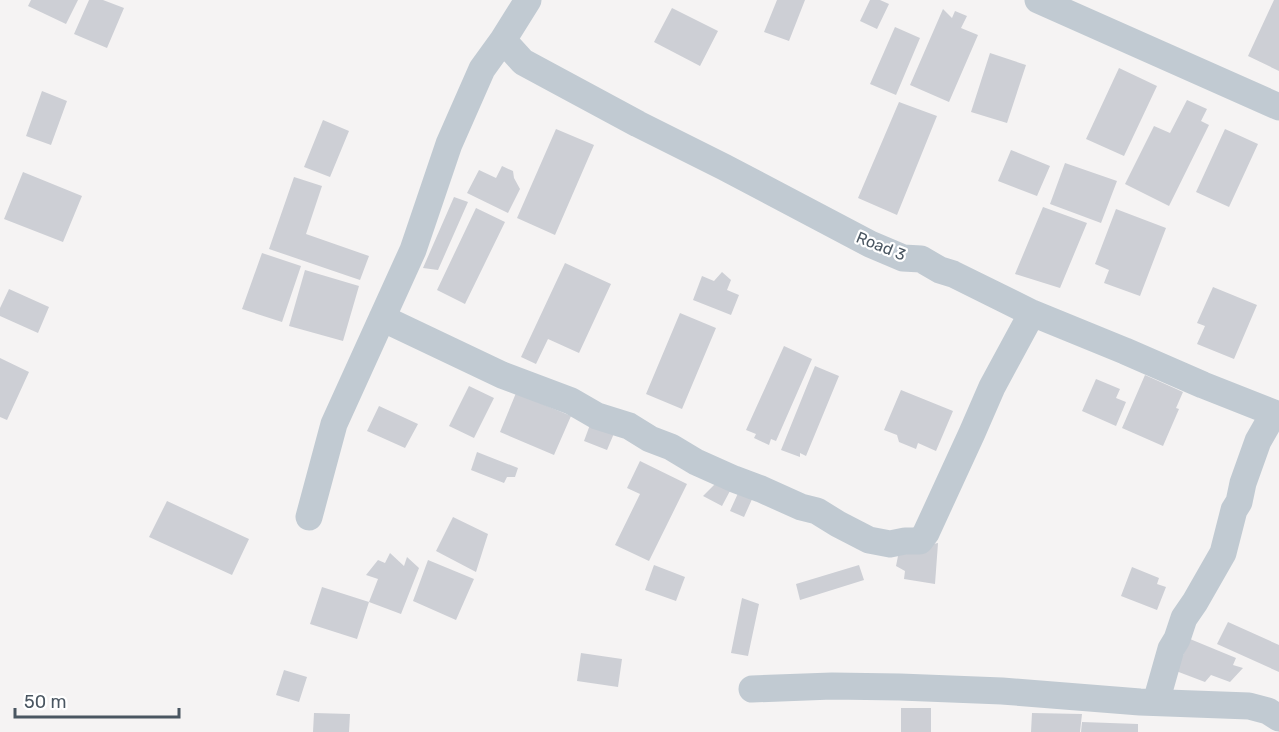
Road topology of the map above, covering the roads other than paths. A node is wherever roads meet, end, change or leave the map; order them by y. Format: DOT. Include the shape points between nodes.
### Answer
graph roads {
  1 [pos="528,0"];
  2 [pos="1038,0"];
  3 [pos="503,40"];
  4 [pos="1279,107"];
  5 [pos="1032,313"];
  6 [pos="381,318"];
  7 [pos="1276,414"];
  8 [pos="309,517"];
  9 [pos="752,689"];
  10 [pos="1155,702"];
  11 [pos="1279,718"];
  1 -- 3 [label="street"];
  2 -- 4 [label="street"];
  3 -- 5 [label="street, Road 3" via="523,62 870,244 903,258 921,259"];
  3 -- 6 [label="street" via="482,69 448,144 412,250"];
  5 -- 6 [label="street" via="992,387 926,533 920,541 890,544 869,540 817,511 734,479 629,426 502,375"];
  5 -- 7 [label="street, Road 3"];
  6 -- 8 [label="street" via="334,424"];
  7 -- 10 [label="street" via="1258,441 1223,553 1184,618"];
  9 -- 10 [label="street" via="900,687"];
  10 -- 11 [label="street" via="1249,706"];
}
